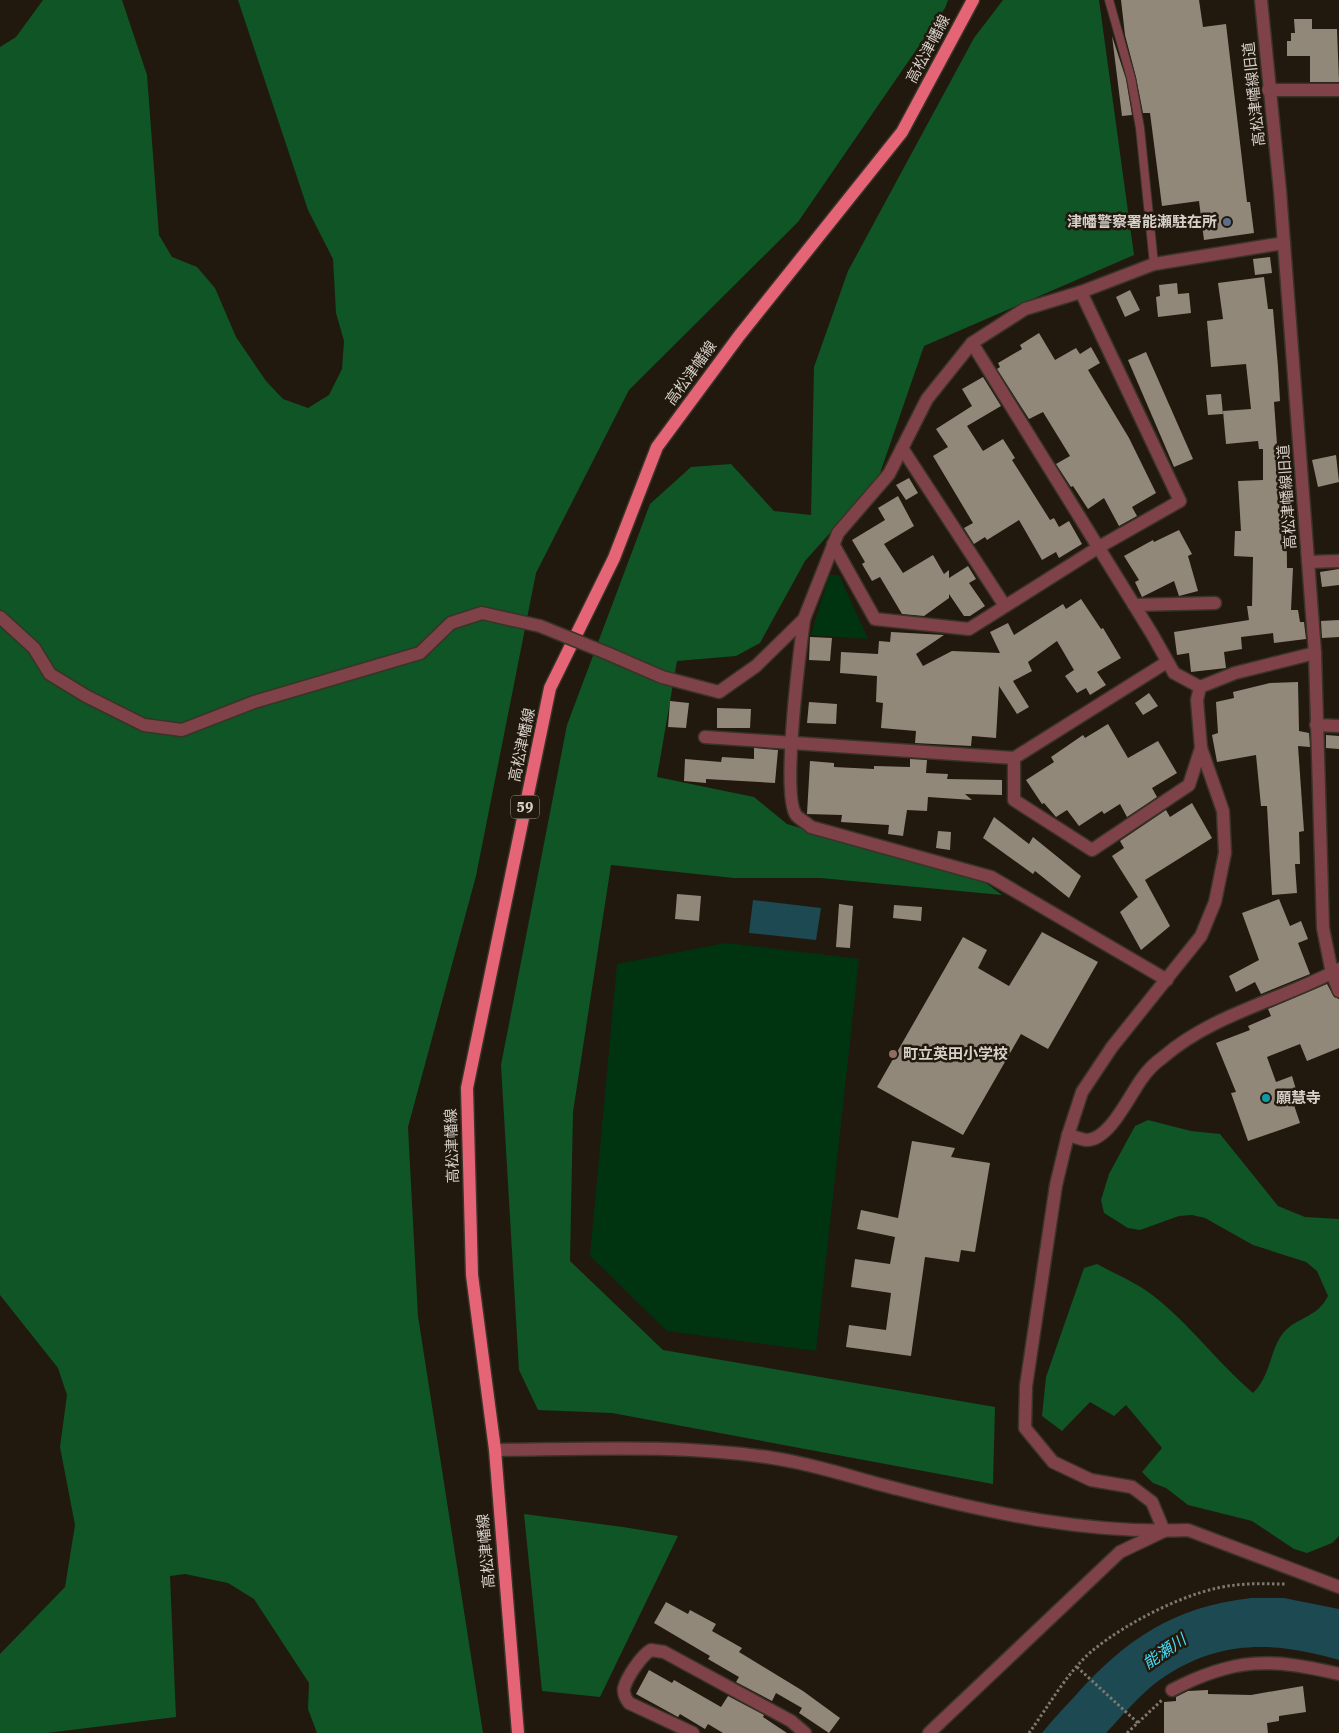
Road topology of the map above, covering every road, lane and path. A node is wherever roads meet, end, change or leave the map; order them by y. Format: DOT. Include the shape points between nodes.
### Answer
graph roads {
  1 [pos="973,0"];
  2 [pos="1109,0"];
  3 [pos="1261,0"];
  4 [pos="1268,90"];
  5 [pos="1339,90"];
  6 [pos="1284,243"];
  7 [pos="1154,264"];
  8 [pos="1081,292"];
  9 [pos="972,343"];
  10 [pos="902,448"];
  11 [pos="833,544"];
  12 [pos="1098,547"];
  13 [pos="1339,561"];
  14 [pos="1308,562"];
  15 [pos="1215,603"];
  16 [pos="1134,605"];
  17 [pos="1005,606"];
  18 [pos="0,617"];
  19 [pos="804,619"];
  20 [pos="1315,653"];
  21 [pos="1167,662"];
  22 [pos="1200,687"];
  23 [pos="1316,725"];
  24 [pos="1339,726"];
  25 [pos="706,737"];
  26 [pos="793,741"];
  27 [pos="1201,748"];
  28 [pos="1014,758"];
  29 [pos="1335,971"];
  30 [pos="1167,980"];
  31 [pos="1339,991"];
  32 [pos="1068,1135"];
  33 [pos="495,1450"];
  34 [pos="1164,1531"];
  35 [pos="1289,1585"];
  36 [pos="1339,1587"];
  37 [pos="1077,1667"];
  38 [pos="1339,1674"];
  39 [pos="1172,1690"];
  40 [pos="1136,1721"];
  41 [pos="518,1733"];
  42 [pos="693,1733"];
  43 [pos="805,1733"];
  44 [pos="929,1733"];
  45 [pos="1029,1733"];
  46 [pos="1127,1733"];
  1 -- 33 [label="main road, 高松津幡線 / 59" via="902,132 739,336 657,447 614,558 550,688 467,1088 472,1275"];
  2 -- 7 [label="lane" via="1131,78 1140,128"];
  3 -- 4 [label="street, 高松津幡線旧道"];
  4 -- 5 [label="street"];
  4 -- 6 [label="street, 高松津幡線旧道"];
  6 -- 7 [label="street"];
  6 -- 14 [label="street, 高松津幡線旧道"];
  7 -- 8 [label="street"];
  8 -- 9 [label="street" via="1025,309"];
  8 -- 12 [label="street" via="1180,501"];
  9 -- 10 [label="street" via="927,398"];
  9 -- 12 [label="street"];
  10 -- 11 [label="street" via="889,474 838,533"];
  10 -- 17 [label="street"];
  11 -- 17 [label="street" via="875,619 969,629"];
  11 -- 19 [label="street"];
  12 -- 16 [label="street"];
  12 -- 17 [label="street"];
  13 -- 14 [label="street"];
  14 -- 20 [label="street, 高松津幡線旧道"];
  15 -- 16 [label="street"];
  16 -- 21 [label="street"];
  18 -- 19 [label="street, bridge" via="34,648 50,674 144,725 182,730 254,702 420,653 451,624 482,613 540,626 662,677 720,692 756,666"];
  19 -- 26 [label="street"];
  20 -- 22 [label="street" via="1235,673"];
  20 -- 23 [label="street, 高松津幡線旧道"];
  21 -- 22 [label="street" via="1174,674"];
  21 -- 28 [label="street"];
  22 -- 27 [label="street" via="1197,700"];
  23 -- 24 [label="street"];
  23 -- 29 [label="street, 高松津幡線旧道" via="1323,928"];
  25 -- 26 [label="street"];
  26 -- 28 [label="street"];
  26 -- 30 [label="street" via="790,793 796,815 812,827 991,877"];
  27 -- 28 [label="street" via="1189,785 1092,850 1014,800"];
  27 -- 30 [label="street" via="1223,811 1225,853 1215,902 1201,936"];
  29 -- 31 [label="street, 高松津幡線旧道"];
  29 -- 32 [label="street" via="1222,1018 1194,1034 1144,1076 1122,1112 1101,1134 1088,1140"];
  30 -- 32 [label="street" via="1112,1047 1082,1092"];
  32 -- 34 [label="street" via="1056,1185 1029,1367 1025,1428 1053,1462 1091,1480 1132,1487 1152,1502"];
  33 -- 34 [label="street" via="685,1449 775,1458 993,1513 1075,1526"];
  33 -- 41 [label="main road, 高松津幡線 / 59"];
  34 -- 36 [label="street" via="1188,1530"];
  34 -- 44 [label="street" via="1120,1552"];
  35 -- 37 [label="path" via="1236,1584 1207,1590 1160,1608 1092,1651"];
  37 -- 40 [label="path"];
  37 -- 45 [label="path"];
  38 -- 39 [label="street" via="1296,1664 1262,1662 1201,1675"];
  39 -- 40 [label="path"];
  40 -- 46 [label="path"];
  42 -- 43 [label="street" via="625,1698 624,1689 642,1656 651,1650 664,1652 790,1721"];
}
